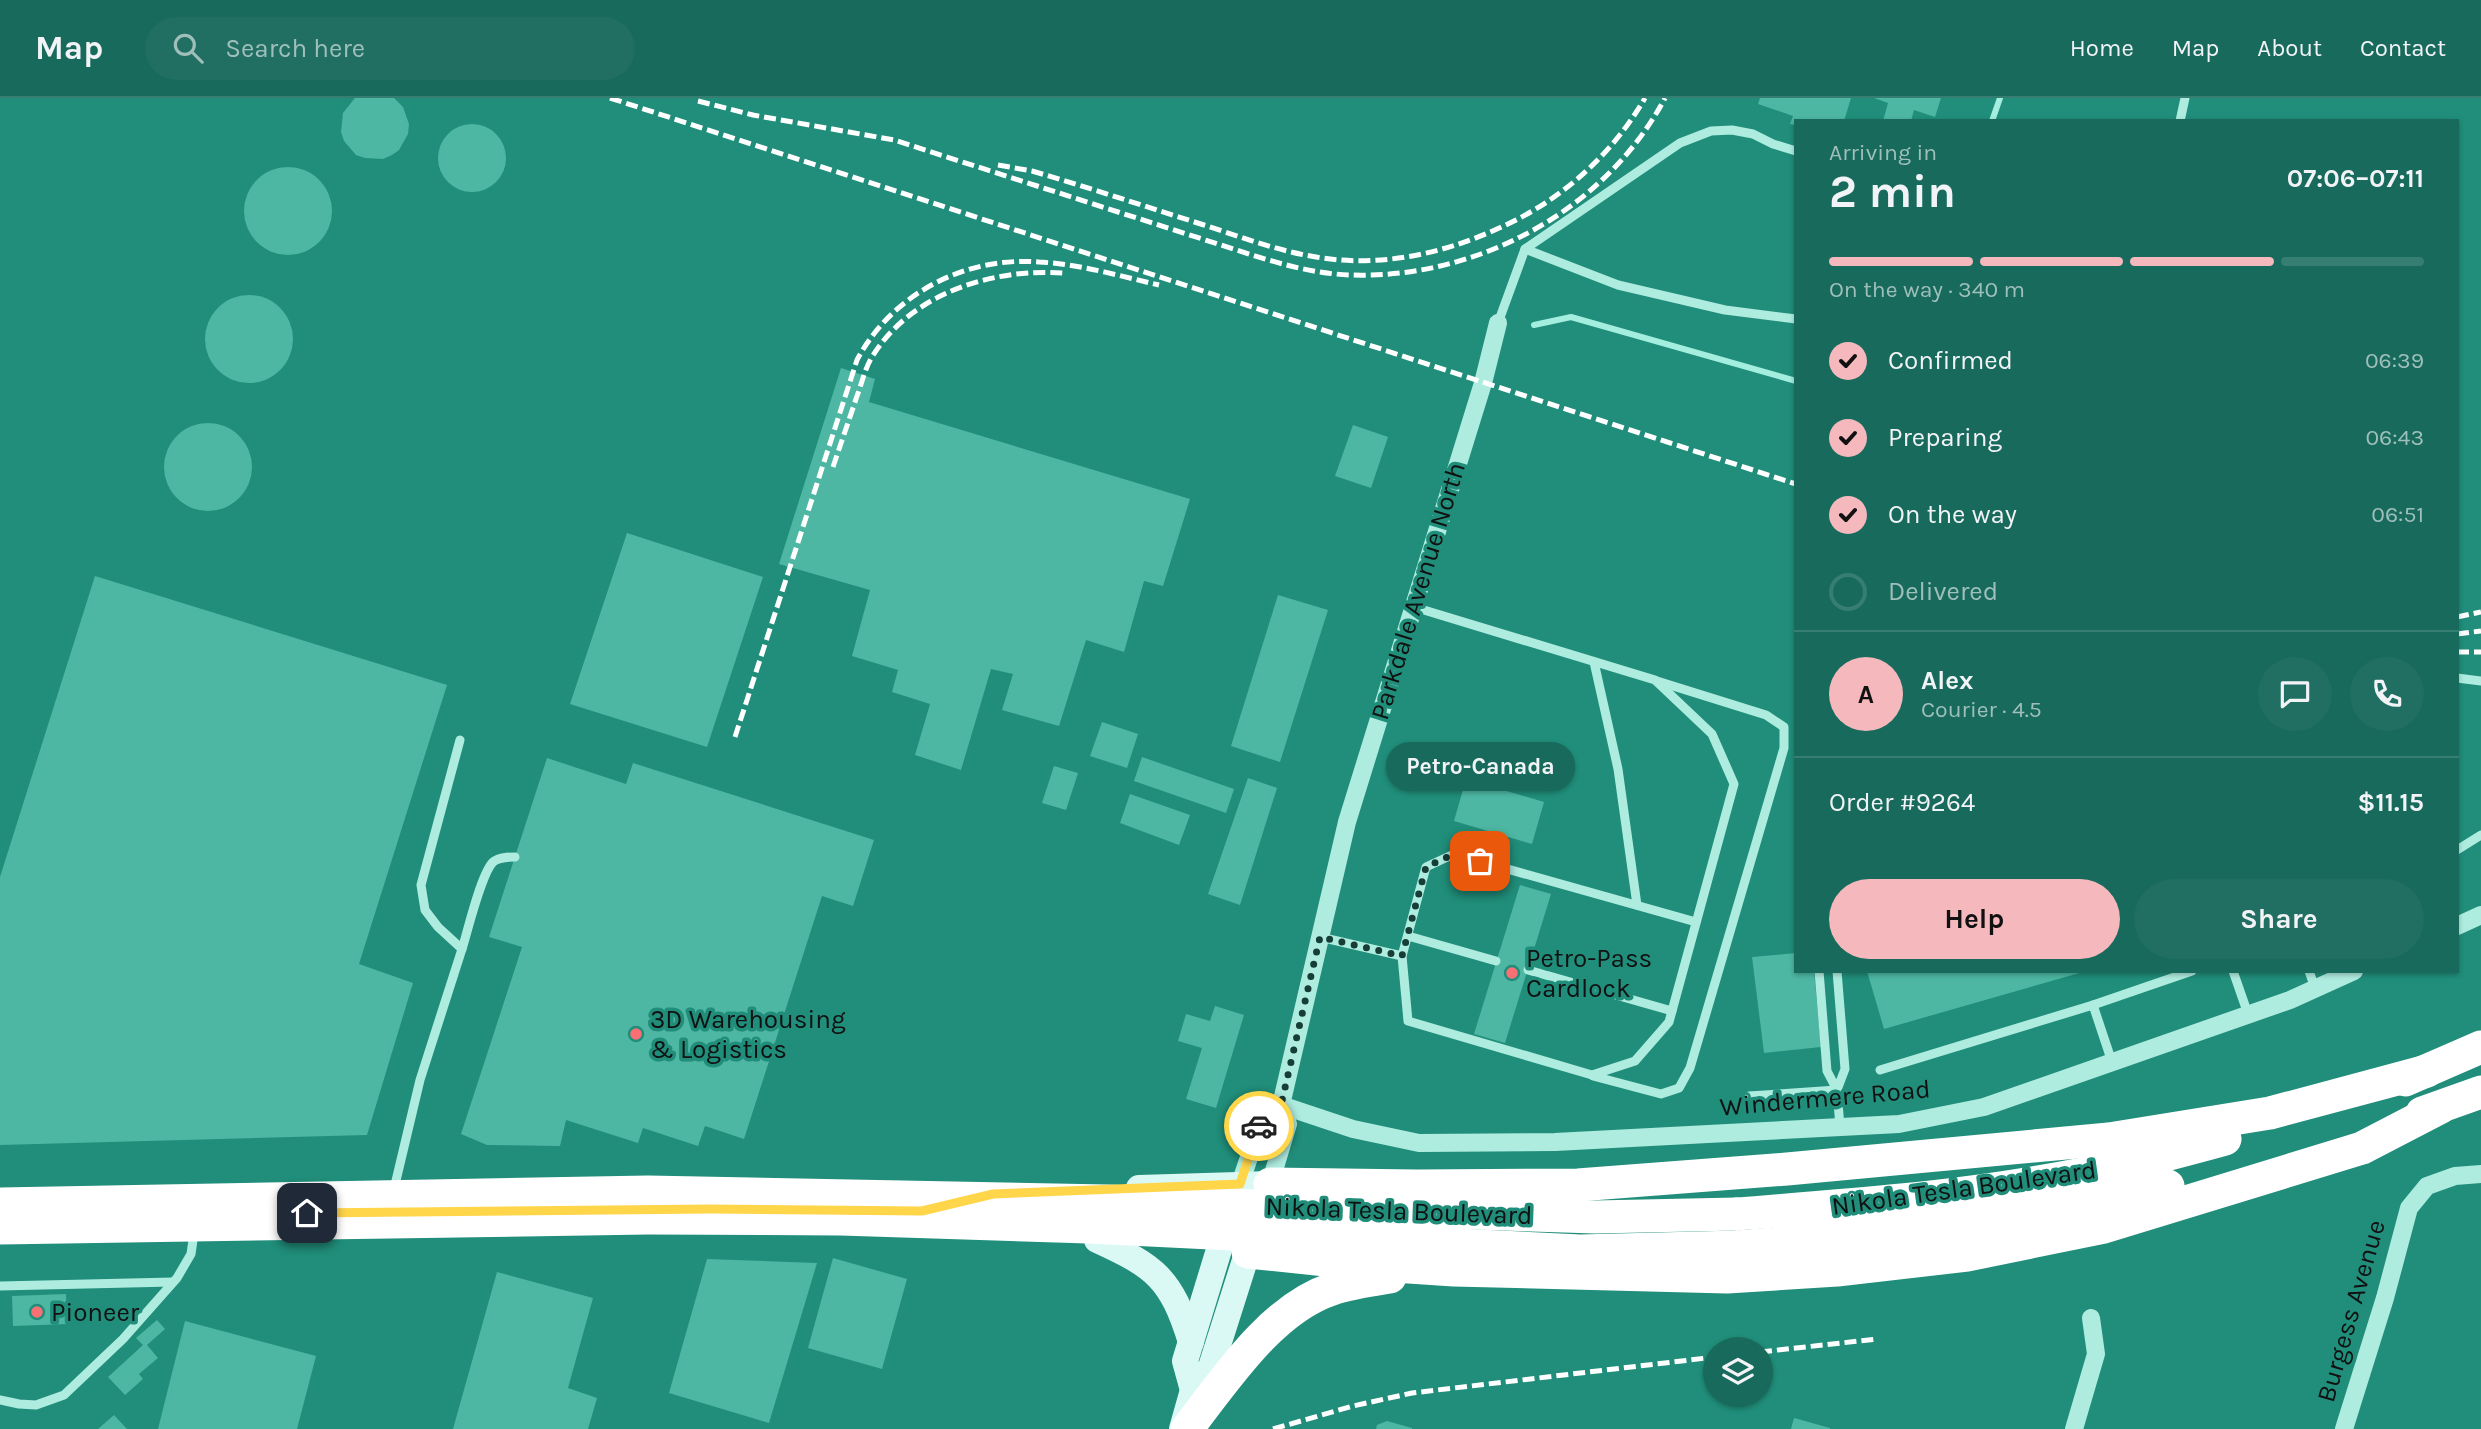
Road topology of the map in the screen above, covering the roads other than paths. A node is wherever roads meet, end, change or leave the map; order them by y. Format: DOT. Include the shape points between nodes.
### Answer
graph roads {
  1 [pos="2185,98"];
  2 [pos="2180,119"];
  3 [pos="1794,150"];
  4 [pos="1525,249"];
  5 [pos="1794,319"];
  6 [pos="1498,323"];
  7 [pos="1413,607"];
  8 [pos="1594,662"];
  9 [pos="2459,678"];
  10 [pos="1655,680"];
  11 [pos="2481,681"];
  12 [pos="460,740"];
  13 [pos="2481,835"];
  14 [pos="2459,849"];
  15 [pos="515,857"];
  16 [pos="1637,905"];
  17 [pos="2481,915"];
  18 [pos="1696,922"];
  19 [pos="2459,925"];
  20 [pos="1408,936"];
  21 [pos="1320,937"];
  22 [pos="462,949"];
  23 [pos="1402,956"];
  24 [pos="1496,961"];
  25 [pos="1528,970"];
  26 [pos="1819,973"];
  27 [pos="1837,973"];
  28 [pos="2186,973"];
  29 [pos="2234,973"];
  30 [pos="2345,973"];
  31 [pos="2312,980"];
  32 [pos="2093,1005"];
  33 [pos="1672,1011"];
  34 [pos="2248,1014"];
  35 [pos="2481,1046"];
  36 [pos="2112,1062"];
  37 [pos="1880,1070"];
  38 [pos="2427,1071"];
  39 [pos="1592,1075"];
  40 [pos="1837,1090"];
  41 [pos="2481,1092"];
  42 [pos="1749,1096"];
  43 [pos="1281,1105"];
  44 [pos="2441,1107"];
  45 [pos="1840,1127"];
  46 [pos="2481,1174"];
  47 [pos="1255,1184"];
  48 [pos="1416,1186"];
  49 [pos="0,1204"];
  50 [pos="389,1211"];
  51 [pos="922,1211"];
  52 [pos="197,1214"];
  53 [pos="0,1217"];
  54 [pos="1244,1218"];
  55 [pos="0,1228"];
  56 [pos="992,1230"];
  57 [pos="1097,1240"];
  58 [pos="1233,1250"];
  59 [pos="1454,1270"];
  60 [pos="173,1282"];
  61 [pos="0,1286"];
  62 [pos="2091,1318"];
  63 [pos="1191,1342"];
  64 [pos="1193,1390"];
  65 [pos="0,1400"];
  66 [pos="1182,1429"];
  67 [pos="1188,1429"];
  68 [pos="2074,1429"];
  69 [pos="2344,1429"];
  1 -- 2 [label="lane"];
  3 -- 4 [label="lane" via="1743,131 1721,129 1700,134"];
  4 -- 5 [label="lane" via="1618,285 1725,310"];
  4 -- 6 [label="lane"];
  6 -- 7 [label="street, Parkdale Avenue North"];
  7 -- 8 [label="lane"];
  7 -- 21 [label="street, Parkdale Avenue North" via="1347,822"];
  8 -- 10 [label="lane"];
  8 -- 16 [label="lane" via="1618,769"];
  9 -- 11 [label="lane"];
  10 -- 18 [label="lane" via="1712,734 1734,784"];
  10 -- 39 [label="lane" via="1766,715 1784,727 1784,748 1690,1068 1679,1088 1661,1094"];
  12 -- 22 [label="lane" via="421,885 425,910"];
  13 -- 14 [label="lane"];
  15 -- 22 [label="lane" via="492,863"];
  16 -- 18 [label="lane"];
  16 -- 20 [label="lane" via="1454,854 1426,867"];
  17 -- 19 [label="street"];
  18 -- 33 [label="lane"];
  20 -- 23 [label="lane"];
  20 -- 24 [label="lane"];
  21 -- 23 [label="lane"];
  21 -- 43 [label="street, Parkdale Avenue North"];
  22 -- 50 [label="lane" via="407,1127"];
  23 -- 39 [label="lane" via="1408,1021"];
  25 -- 33 [label="lane"];
  26 -- 40 [label="lane" via="1827,1071"];
  27 -- 40 [label="lane" via="1845,1069"];
  28 -- 32 [label="lane"];
  29 -- 34 [label="lane"];
  30 -- 31 [label="street, Windermere Road"];
  31 -- 34 [label="street, Windermere Road"];
  32 -- 36 [label="lane"];
  32 -- 37 [label="lane"];
  33 -- 39 [label="lane" via="1669,1022 1635,1060"];
  34 -- 36 [label="street, Windermere Road"];
  35 -- 38 [label="highway, Nikola Tesla Boulevard"];
  36 -- 45 [label="street, Windermere Road" via="1984,1107 1899,1124"];
  38 -- 48 [label="highway" via="2270,1113 2109,1139 1578,1185"];
  38 -- 49 [label="highway, Nikola Tesla Boulevard, bridge" via="2282,1124 2137,1163 1918,1199 1737,1214 1595,1217 648,1192"];
  40 -- 42 [label="lane"];
  40 -- 45 [label="lane"];
  41 -- 44 [label="highway, Nikola Tesla Boulevard"];
  43 -- 45 [label="street, Windermere Road" via="1353,1129 1419,1143 1555,1142"];
  43 -- 47 [label="street, Parkdale Avenue North" via="1288,1124"];
  43 -- 47 [label="street, Parkdale Avenue North" via="1263,1116"];
  44 -- 55 [label="highway, Nikola Tesla Boulevard, bridge" via="2144,1192 2044,1214 1738,1247 1580,1251 827,1219"];
  44 -- 59 [label="highway" via="2362,1148 2104,1227 1967,1255 1727,1277"];
  46 -- 69 [label="street, Burgess Avenue" via="2455,1175 2427,1186 2409,1209"];
  47 -- 48 [label="highway"];
  47 -- 51 [label="main road" via="993,1194"];
  47 -- 54 [label="main road, Parkdale Avenue North"];
  48 -- 54 [label="highway"];
  50 -- 51 [label="main road"];
  50 -- 52 [label="main road"];
  51 -- 56 [label="main road"];
  52 -- 53 [label="main road"];
  52 -- 60 [label="lane" via="191,1254"];
  54 -- 56 [label="main road" via="1084,1222"];
  54 -- 58 [label="highway" via="1227,1238"];
  56 -- 57 [label="main road"];
  57 -- 58 [label="main road"];
  57 -- 63 [label="main road" via="1154,1270 1180,1308"];
  58 -- 59 [label="highway"];
  58 -- 63 [label="main road"];
  58 -- 64 [label="main road" via="1211,1367"];
  59 -- 67 [label="highway" via="1331,1289 1295,1306 1266,1332"];
  60 -- 61 [label="lane"];
  60 -- 65 [label="lane" via="123,1339 64,1395 36,1405"];
  62 -- 68 [label="street" via="2096,1354"];
  63 -- 64 [label="main road" via="1185,1361"];
  64 -- 66 [label="main road"];
}
